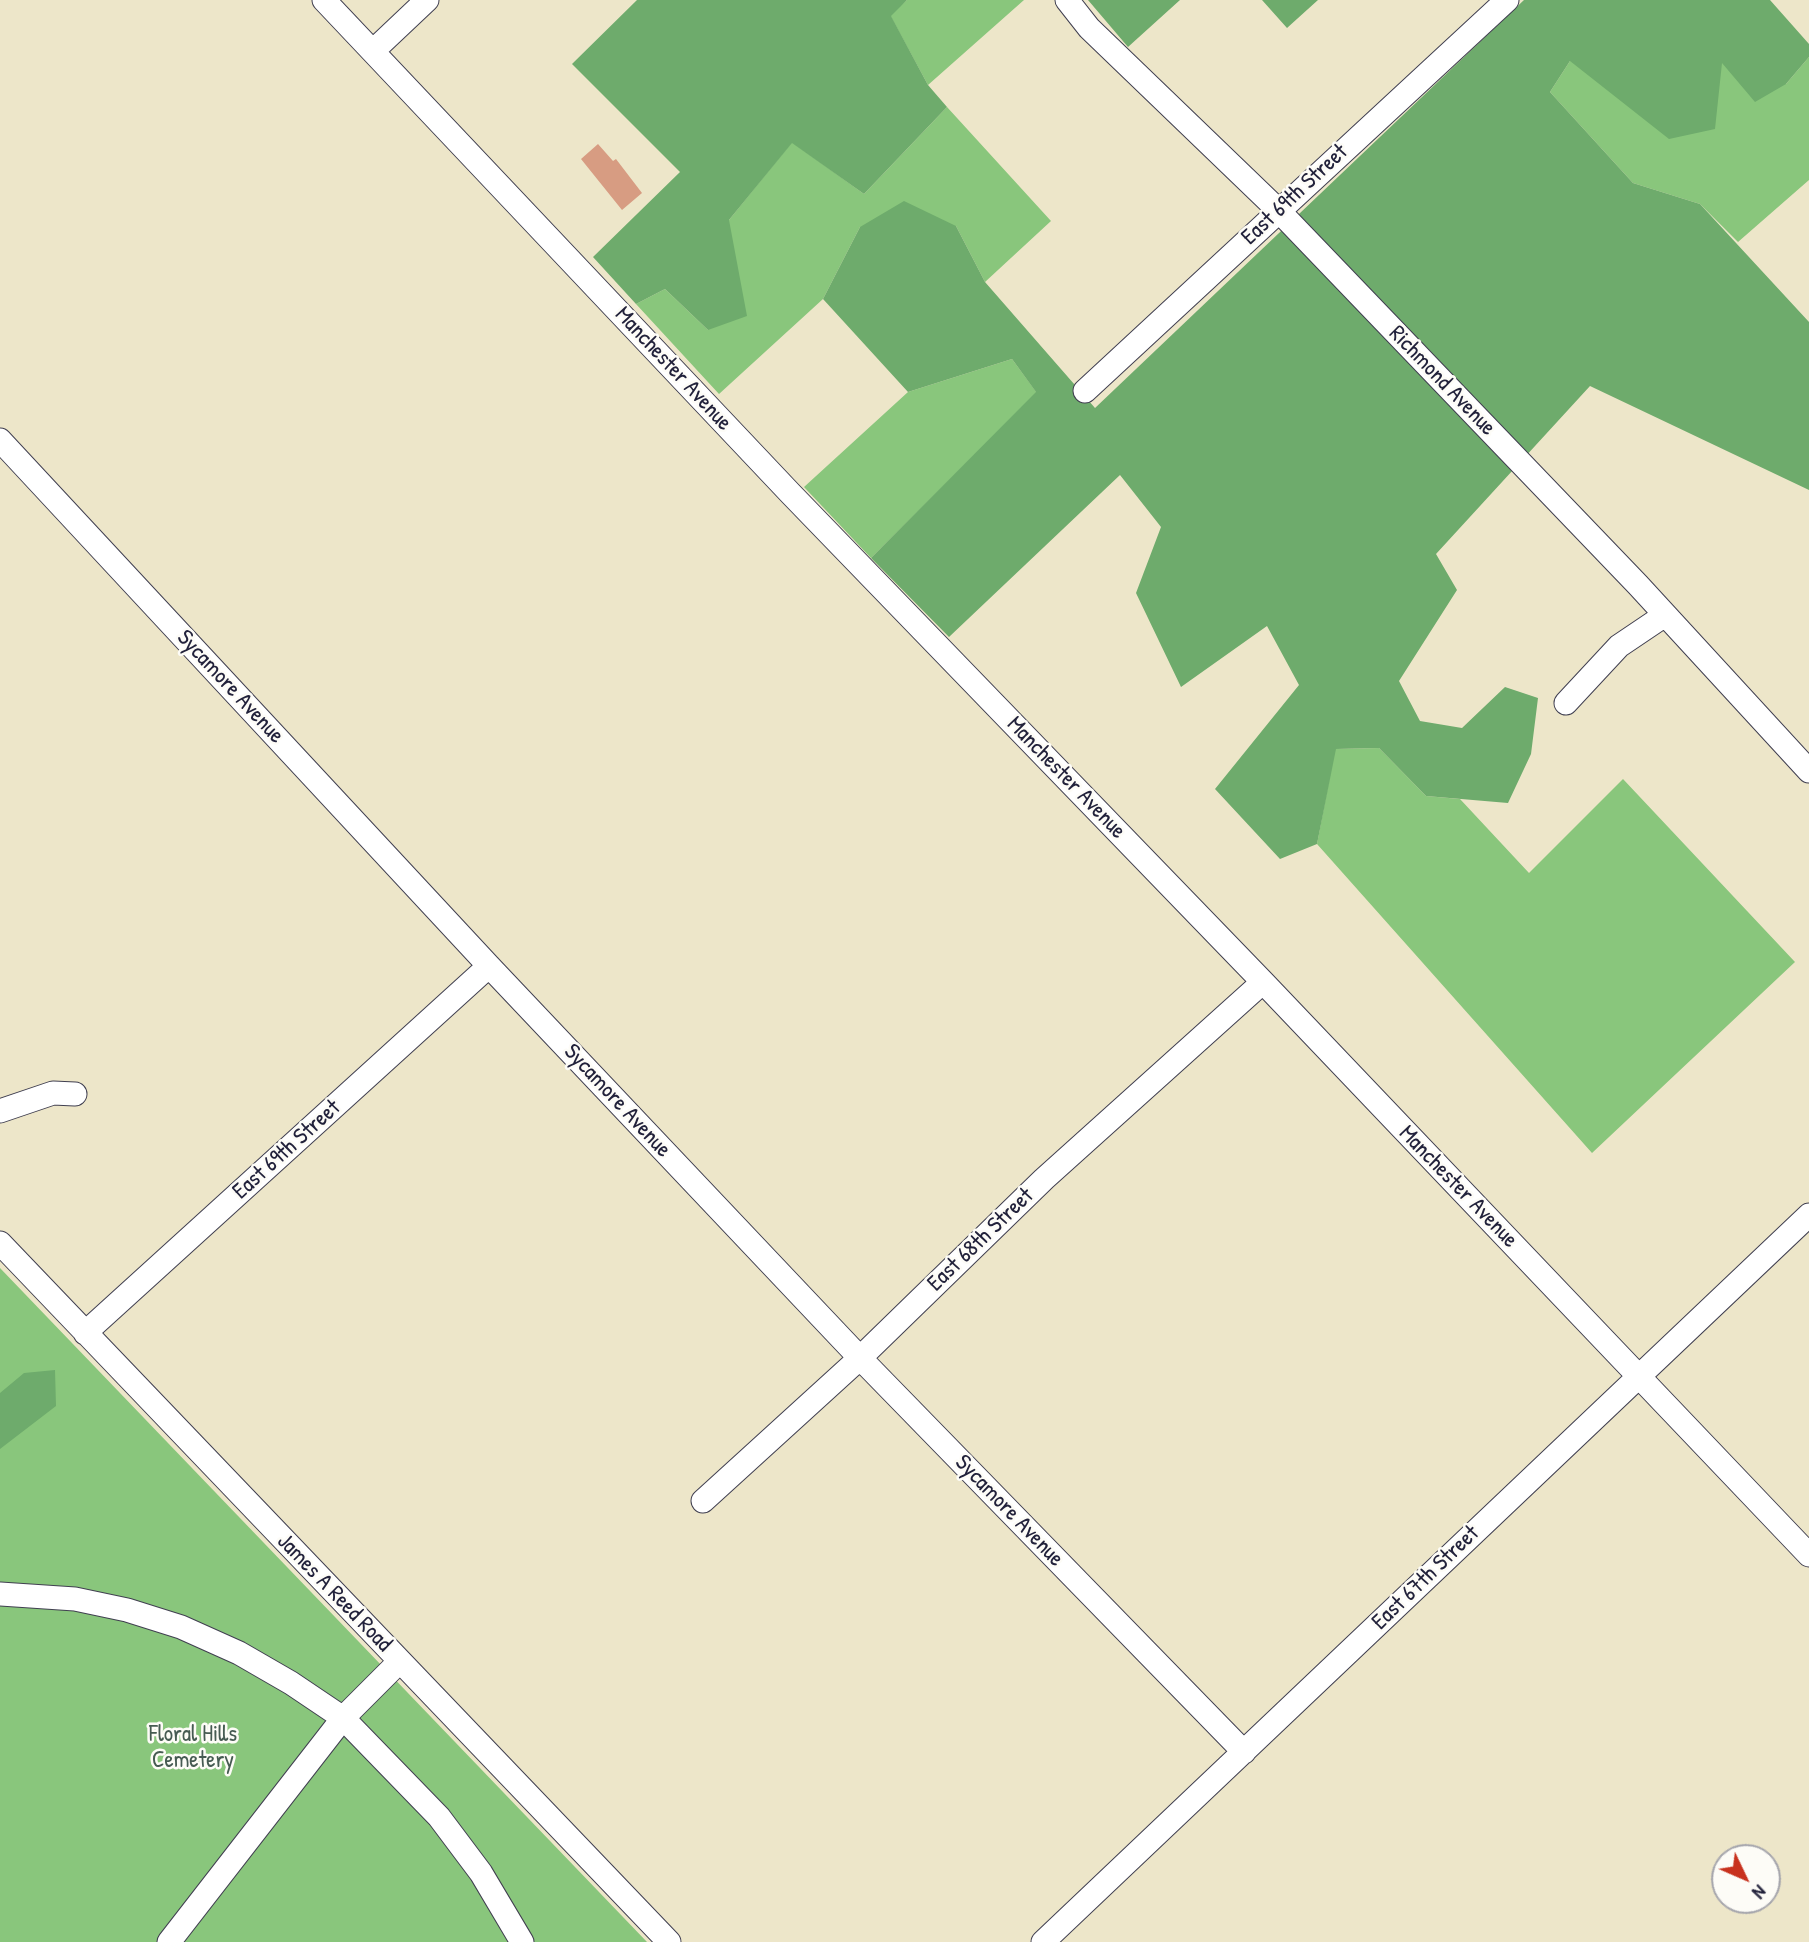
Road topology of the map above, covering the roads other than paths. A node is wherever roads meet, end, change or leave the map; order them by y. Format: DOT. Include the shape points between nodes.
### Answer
graph roads {
  1 [pos="324,0"];
  2 [pos="427,0"];
  3 [pos="1067,0"];
  4 [pos="1507,0"];
  5 [pos="373,51"];
  6 [pos="1278,210"];
  7 [pos="1085,391"];
  8 [pos="0,440"];
  9 [pos="1665,615"];
  10 [pos="1566,704"];
  11 [pos="1809,771"];
  12 [pos="489,967"];
  13 [pos="1263,982"];
  14 [pos="75,1094"];
  15 [pos="0,1111"];
  16 [pos="1809,1215"];
  17 [pos="0,1243"];
  18 [pos="85,1333"];
  19 [pos="860,1358"];
  20 [pos="1638,1377"];
  21 [pos="703,1501"];
  22 [pos="1809,1555"];
  23 [pos="0,1594"];
  24 [pos="400,1661"];
  25 [pos="343,1718"];
  26 [pos="1244,1752"];
  27 [pos="169,1942"];
  28 [pos="522,1942"];
  29 [pos="670,1942"];
  30 [pos="1043,1942"];
  1 -- 5 [label="street, Manchester Avenue"];
  2 -- 5 [label="street"];
  3 -- 6 [label="street, Richmond Avenue" via="1089,28"];
  4 -- 6 [label="street, East 69th Street"];
  5 -- 13 [label="street, Manchester Avenue" via="791,494"];
  6 -- 7 [label="street, East 69th Street"];
  6 -- 9 [label="street, Richmond Avenue"];
  8 -- 12 [label="street, Sycamore Avenue"];
  9 -- 10 [label="street" via="1619,646"];
  9 -- 11 [label="street, Richmond Avenue"];
  12 -- 18 [label="street, East 69th Street"];
  12 -- 19 [label="street, Sycamore Avenue"];
  13 -- 19 [label="street, East 68th Street" via="1044,1179"];
  13 -- 20 [label="street, Manchester Avenue"];
  14 -- 15 [label="street" via="53,1093"];
  16 -- 20 [label="street, East 67th Street"];
  17 -- 18 [label="street, James A Reed Road"];
  18 -- 24 [label="street, James A Reed Road"];
  19 -- 21 [label="street, East 68th Street"];
  19 -- 26 [label="street, Sycamore Avenue"];
  20 -- 22 [label="street, Manchester Avenue"];
  20 -- 26 [label="street, East 67th Street"];
  23 -- 25 [label="street" via="75,1599 181,1627 239,1653"];
  24 -- 25 [label="street"];
  24 -- 29 [label="street, James A Reed Road"];
  25 -- 27 [label="street"];
  25 -- 28 [label="street" via="439,1817 481,1873"];
  26 -- 30 [label="street, East 67th Street"];
}
